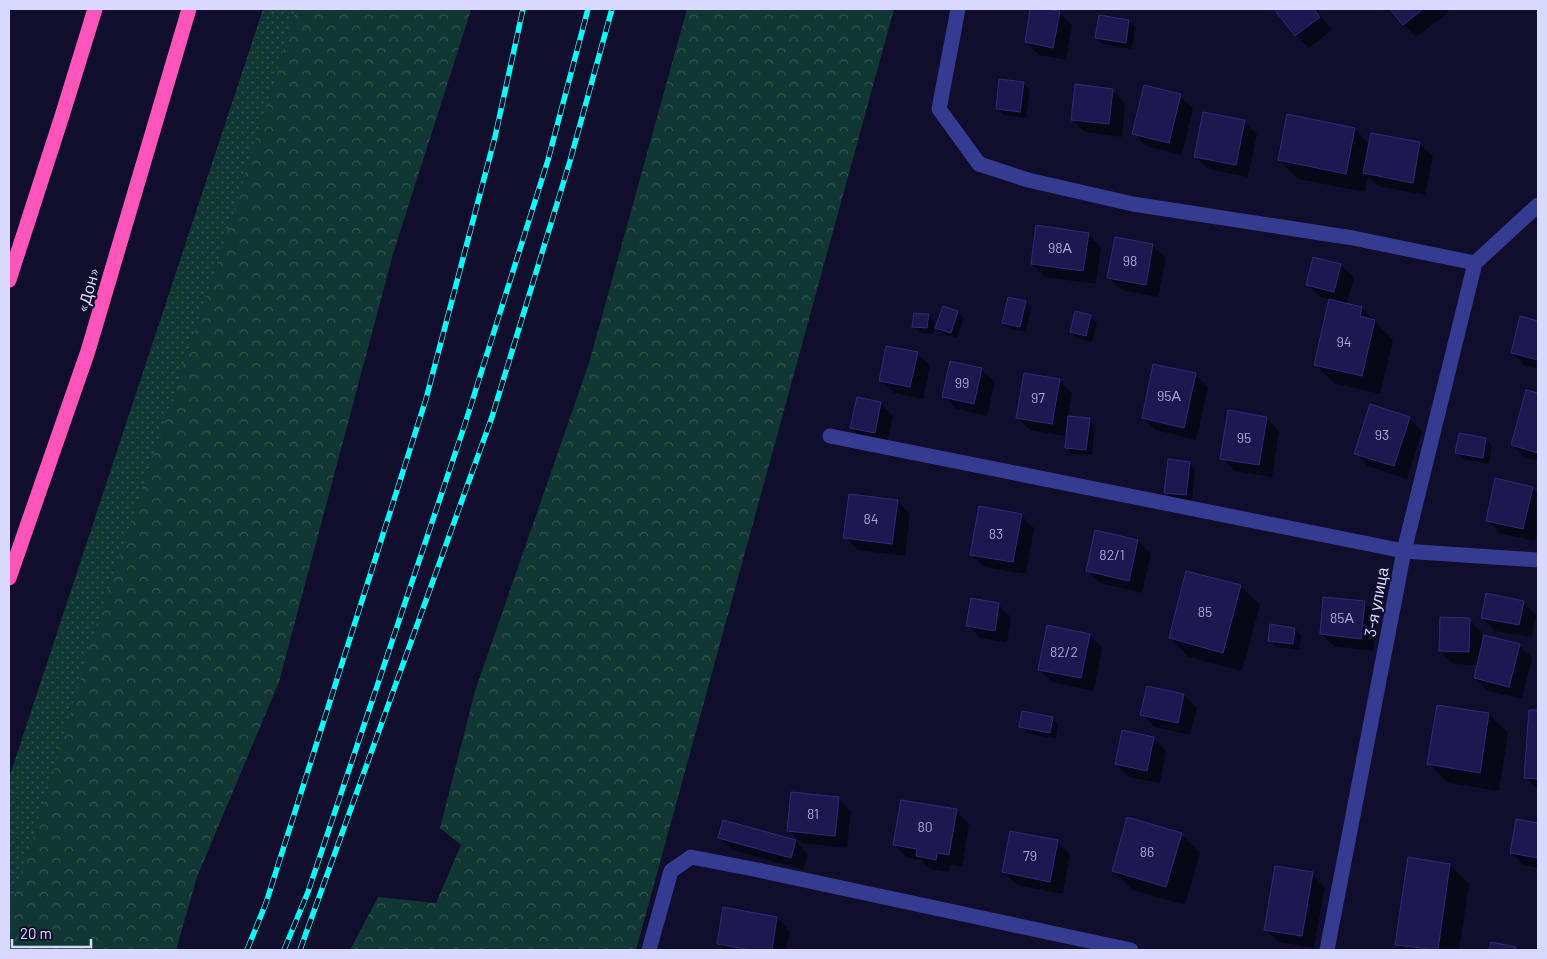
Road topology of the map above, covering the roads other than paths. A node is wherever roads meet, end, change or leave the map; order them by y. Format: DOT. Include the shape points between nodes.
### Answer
graph roads {
  1 [pos="95,9"];
  2 [pos="189,9"];
  3 [pos="958,9"];
  4 [pos="1538,205"];
  5 [pos="1475,263"];
  6 [pos="9,280"];
  7 [pos="830,436"];
  8 [pos="1404,551"];
  9 [pos="1538,560"];
  10 [pos="9,578"];
  11 [pos="649,950"];
  12 [pos="1131,950"];
  13 [pos="1327,950"];
  1 -- 6 [label="highway"];
  2 -- 10 [label="highway, «Дон»" via="88,351"];
  3 -- 5 [label="lane" via="939,109 979,164 1028,180 1133,204 1353,238"];
  4 -- 5 [label="lane"];
  5 -- 8 [label="lane, 3-я улица"];
  7 -- 8 [label="lane"];
  8 -- 9 [label="lane"];
  8 -- 13 [label="lane, 3-я улица"];
  11 -- 12 [label="lane" via="671,871 691,857"];
}
